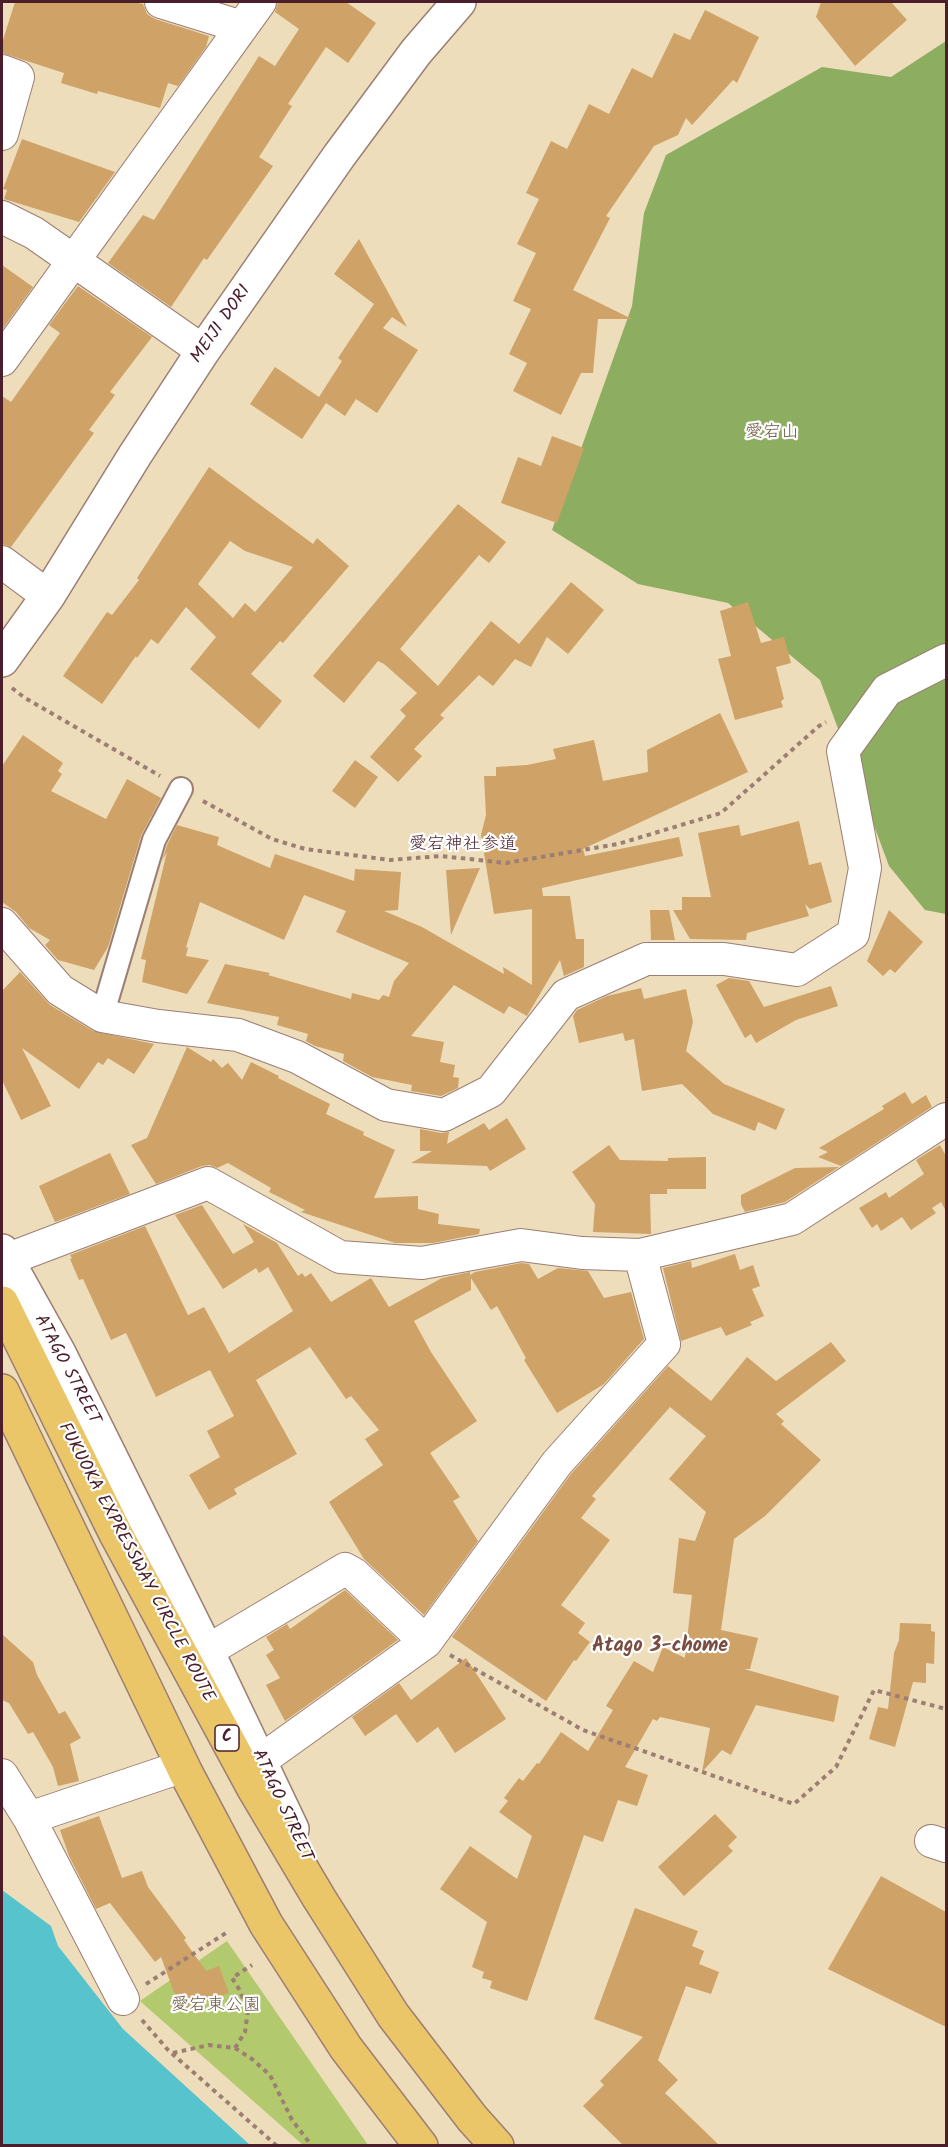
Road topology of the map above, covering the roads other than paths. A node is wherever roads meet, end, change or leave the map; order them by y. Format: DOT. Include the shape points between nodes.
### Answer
graph roads {
  1 [pos="161,2"];
  2 [pos="260,2"];
  3 [pos="459,2"];
  4 [pos="242,27"];
  5 [pos="2,71"];
  6 [pos="2,134"];
  7 [pos="2,217"];
  8 [pos="73,261"];
  9 [pos="203,351"];
  10 [pos="2,360"];
  11 [pos="2,562"];
  12 [pos="48,596"];
  13 [pos="946,660"];
  14 [pos="5,673"];
  15 [pos="181,789"];
  16 [pos="2,924"];
  17 [pos="102,1016"];
  18 [pos="946,1119"];
  19 [pos="4,1255"];
  20 [pos="640,1255"];
  21 [pos="2,1303"];
  22 [pos="2,1391"];
  23 [pos="2,1422"];
  24 [pos="426,1642"];
  25 [pos="207,1651"];
  26 [pos="260,1761"];
  27 [pos="169,1771"];
  28 [pos="2,1775"];
  29 [pos="29,1818"];
  30 [pos="123,1999"];
  31 [pos="416,2145"];
  32 [pos="421,2145"];
  33 [pos="498,2145"];
  1 -- 4 [label="street"];
  2 -- 4 [label="street"];
  3 -- 9 [label="street, MEIJI DORI" via="416,52 346,147"];
  4 -- 8 [label="street"];
  5 -- 6 [label="street" via="18,77"];
  7 -- 8 [label="street" via="34,233"];
  8 -- 9 [label="street"];
  8 -- 10 [label="street"];
  9 -- 12 [label="street, MEIJI DORI"];
  11 -- 12 [label="street"];
  12 -- 14 [label="street, MEIJI DORI"];
  13 -- 17 [label="street" via="887,690 843,751 865,868 853,934 797,970 724,959 646,960 566,995 490,1091 444,1115 386,1105 297,1057 238,1035"];
  15 -- 17 [label="street" via="154,840"];
  16 -- 17 [label="street" via="60,990"];
  18 -- 20 [label="street" via="792,1219"];
  19 -- 20 [label="street" via="208,1183 340,1257 422,1263 521,1245"];
  19 -- 25 [label="street, ATAGO STREET" via="59,1353"];
  20 -- 24 [label="street" via="664,1344 557,1463"];
  21 -- 33 [label="highway, FUKUOKA EXPRESSWAY CIRCLE ROUTE / C" via="116,1534 318,1898 393,2015 472,2118"];
  22 -- 32 [label="highway" via="186,1773 266,1924 346,2048"];
  23 -- 27 [label="street" via="69,1553"];
  24 -- 25 [label="street" via="345,1569"];
  24 -- 26 [label="street"];
  25 -- 26 [label="street, ATAGO STREET"];
  26 -- 33 [label="street, ATAGO STREET" via="311,1871 378,1984 453,2090"];
  27 -- 29 [label="street"];
  27 -- 31 [label="street" via="320,2022"];
  28 -- 29 [label="street"];
  29 -- 30 [label="street"];
}
